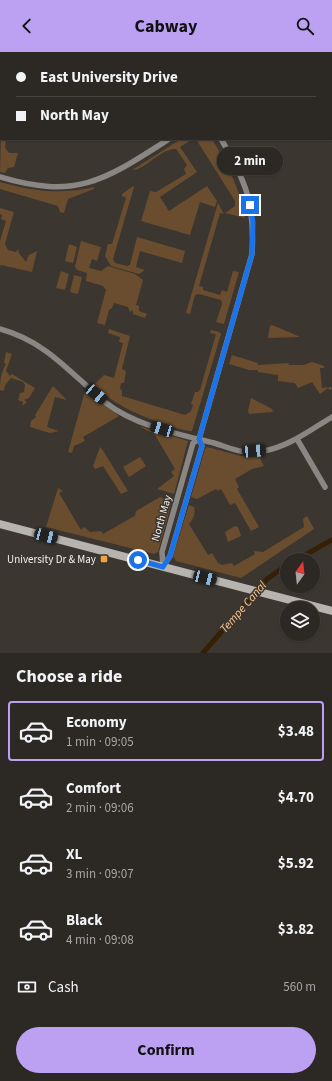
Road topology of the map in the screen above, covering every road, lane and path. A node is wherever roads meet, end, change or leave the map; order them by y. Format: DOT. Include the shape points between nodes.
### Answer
graph roads {
  1 [pos="167,140"];
  2 [pos="221,140"];
  3 [pos="0,177"];
  4 [pos="0,329"];
  5 [pos="332,417"];
  6 [pos="199,439"];
  7 [pos="297,439"];
  8 [pos="326,488"];
  9 [pos="0,524"];
  10 [pos="163,567"];
  11 [pos="332,611"];
  1 -- 3 [label="street" via="117,172 75,186 38,186"];
  2 -- 6 [label="street, North May" via="239,170 245,187 253,222 252,254"];
  4 -- 6 [label="street" via="26,338 45,349 118,410 150,425"];
  5 -- 7 [label="street"];
  6 -- 7 [label="street" via="246,452 278,448"];
  6 -- 10 [label="street, North May" via="202,446 170,556"];
  6 -- 10 [label="street, North May" via="193,443 162,552"];
  7 -- 8 [label="street"];
  9 -- 10 [label="main road"];
  10 -- 11 [label="main road"];
}
